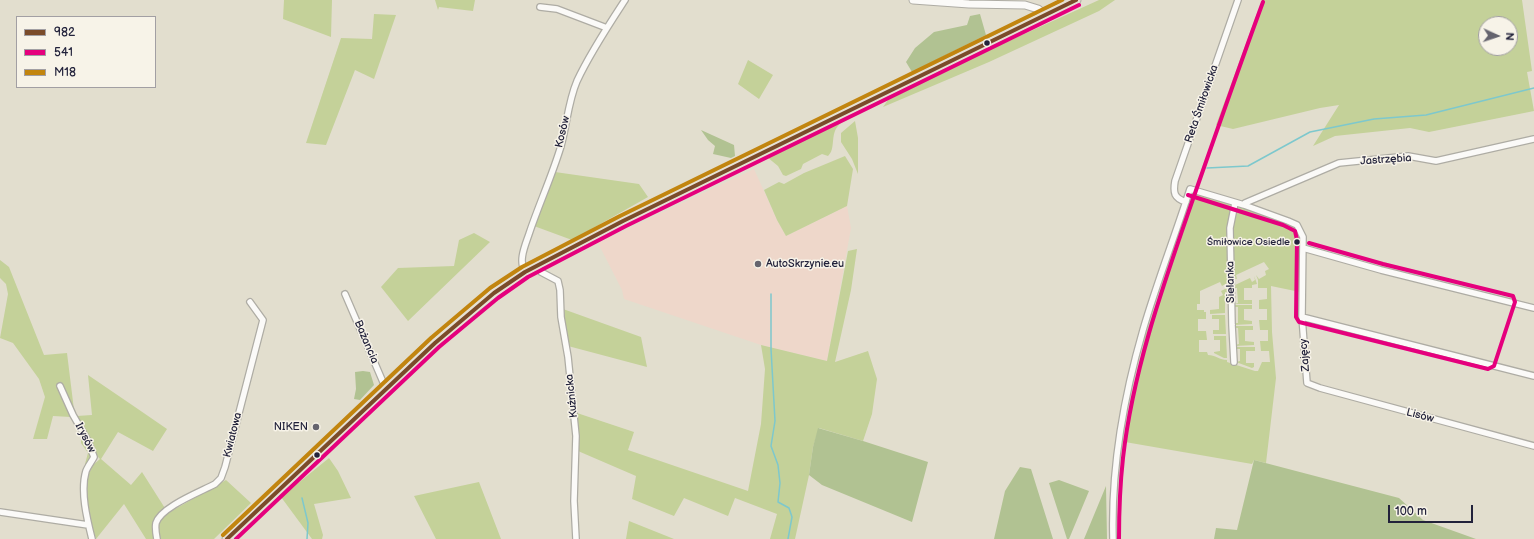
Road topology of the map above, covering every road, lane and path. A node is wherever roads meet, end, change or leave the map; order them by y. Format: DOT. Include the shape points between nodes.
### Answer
graph roads {
  1 [pos="625,0"];
  2 [pos="913,0"];
  3 [pos="1076,0"];
  4 [pos="1238,0"];
  5 [pos="540,7"];
  6 [pos="1044,15"];
  7 [pos="607,28"];
  8 [pos="1534,139"];
  9 [pos="1186,202"];
  10 [pos="1236,203"];
  11 [pos="1244,205"];
  12 [pos="1303,248"];
  13 [pos="535,266"];
  14 [pos="525,272"];
  15 [pos="345,294"];
  16 [pos="250,302"];
  17 [pos="1534,308"];
  18 [pos="1302,317"];
  19 [pos="1234,362"];
  20 [pos="1534,376"];
  21 [pos="1307,383"];
  22 [pos="60,386"];
  23 [pos="386,389"];
  24 [pos="1534,446"];
  25 [pos="0,512"];
  26 [pos="88,525"];
  27 [pos="92,539"];
  28 [pos="157,539"];
  29 [pos="227,539"];
  30 [pos="576,539"];
  31 [pos="1113,539"];
  1 -- 7 [label="street, Kosów"];
  2 -- 6 [label="street" via="1025,5 1038,9"];
  3 -- 6 [label="main road"];
  4 -- 9 [label="street, Reta Śmiłowicka" via="1175,181 1174,188 1178,200"];
  5 -- 7 [label="street" via="557,9"];
  6 -- 13 [label="main road"];
  7 -- 14 [label="street, Kosów" via="576,82 561,146 534,218 522,260"];
  8 -- 11 [label="street, Jastrzębia" via="1436,161 1408,156 1339,163"];
  9 -- 10 [label="street, Zajęcy" via="1190,189"];
  9 -- 31 [label="street" via="1143,330 1125,403 1112,507"];
  10 -- 11 [label="street, Zajęcy"];
  10 -- 19 [label="street, Sielanka" via="1230,228"];
  11 -- 12 [label="street, Zajęcy" via="1297,226 1303,236"];
  12 -- 17 [label="street"];
  12 -- 18 [label="street, Zajęcy"];
  13 -- 14 [label="main road"];
  13 -- 30 [label="street, Kuźnicka" via="558,281 560,290 576,436"];
  14 -- 23 [label="main road" via="465,316"];
  15 -- 23 [label="street, Bażancia"];
  16 -- 28 [label="street, Kwiatowa" via="263,320 221,478 216,484 165,511 156,525"];
  18 -- 20 [label="street"];
  18 -- 21 [label="street, Zajęcy"];
  21 -- 24 [label="street, Lisów"];
  22 -- 26 [label="street, Irysów" via="94,457 86,470 84,486"];
  23 -- 29 [label="main road"];
  25 -- 26 [label="street"];
  26 -- 27 [label="street, Irysów"];
}
